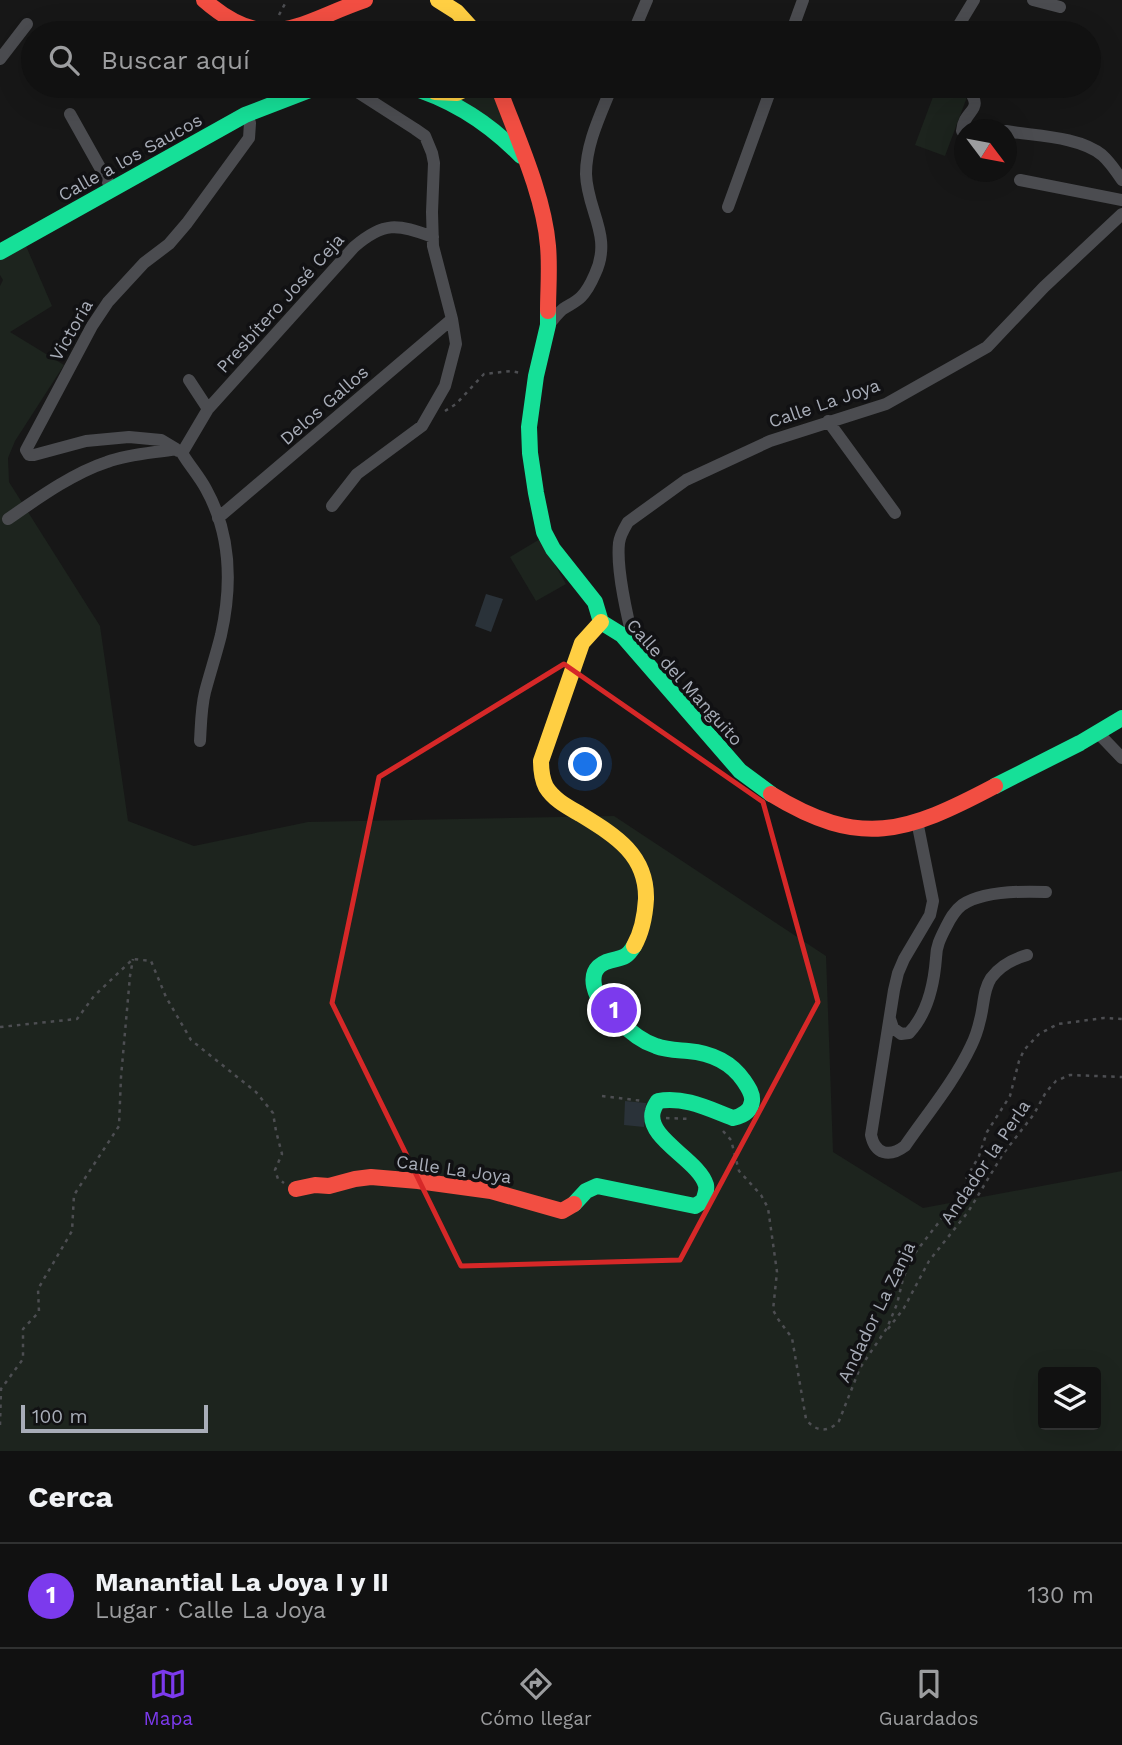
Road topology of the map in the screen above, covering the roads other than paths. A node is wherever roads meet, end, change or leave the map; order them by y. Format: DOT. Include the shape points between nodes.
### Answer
graph roads {
  1 [pos="204,0"];
  2 [pos="366,0"];
  3 [pos="438,0"];
  4 [pos="647,0"];
  5 [pos="803,0"];
  6 [pos="974,0"];
  7 [pos="1033,0"];
  8 [pos="1060,7"];
  9 [pos="233,21"];
  10 [pos="309,21"];
  11 [pos="465,21"];
  12 [pos="639,21"];
  13 [pos="795,21"];
  14 [pos="961,21"];
  15 [pos="21,32"];
  16 [pos="0,59"];
  17 [pos="289,98"];
  18 [pos="367,98"];
  19 [pos="440,98"];
  20 [pos="502,98"];
  21 [pos="607,98"];
  22 [pos="768,98"];
  23 [pos="976,98"];
  24 [pos="70,114"];
  25 [pos="245,115"];
  26 [pos="966,119"];
  27 [pos="1017,133"];
  28 [pos="532,178"];
  29 [pos="1020,180"];
  30 [pos="1122,180"];
  31 [pos="112,189"];
  32 [pos="1122,201"];
  33 [pos="728,207"];
  34 [pos="1122,214"];
  35 [pos="433,237"];
  36 [pos="0,252"];
  37 [pos="452,319"];
  38 [pos="548,325"];
  39 [pos="189,380"];
  40 [pos="208,410"];
  41 [pos="828,421"];
  42 [pos="179,451"];
  43 [pos="332,506"];
  44 [pos="895,513"];
  45 [pos="8,519"];
  46 [pos="218,519"];
  47 [pos="601,622"];
  48 [pos="637,654"];
  49 [pos="1122,718"];
  50 [pos="1099,734"];
  51 [pos="200,741"];
  52 [pos="1122,758"];
  53 [pos="917,821"];
  54 [pos="1046,892"];
  55 [pos="1027,955"];
  56 [pos="891,1015"];
  57 [pos="296,1189"];
  1 -- 9 [label="main road"];
  2 -- 10 [label="main road"];
  3 -- 11 [label="main road"];
  4 -- 12 [label="street"];
  5 -- 13 [label="street"];
  6 -- 14 [label="street"];
  7 -- 8 [label="street"];
  15 -- 16 [label="street"];
  17 -- 25 [label="main road, Calle a los Saucos"];
  18 -- 35 [label="street" via="425,136 429,144 434,163"];
  19 -- 28 [label="main road" via="498,133 523,159"];
  20 -- 28 [label="main road"];
  21 -- 38 [label="street" via="586,173 601,236 600,262 582,296"];
  22 -- 33 [label="street"];
  23 -- 26 [label="street"];
  24 -- 31 [label="street"];
  25 -- 31 [label="main road, Calle a los Saucos"];
  25 -- 42 [label="street, Victoria" via="250,123 249,138 169,244 108,302 26,450 34,455 86,441 129,437 161,440"];
  27 -- 30 [label="street" via="1095,150"];
  28 -- 38 [label="main road, Calle del Manguito" via="548,245"];
  29 -- 32 [label="street"];
  31 -- 36 [label="main road, Calle a los Saucos"];
  34 -- 41 [label="street, Calle La Joya" via="987,347 886,404"];
  35 -- 37 [label="street"];
  35 -- 40 [label="street, Presbítero José Ceja" via="386,227 369,234 343,257"];
  37 -- 43 [label="street" via="456,344 436,405 422,426 357,474"];
  37 -- 46 [label="street, Delos Gallos"];
  38 -- 47 [label="main road, Calle del Manguito" via="529,427 536,493 544,532 595,602"];
  39 -- 40 [label="street"];
  40 -- 42 [label="street, Presbítero José Ceja"];
  41 -- 44 [label="street"];
  41 -- 48 [label="street, Calle La Joya" via="687,480 628,523 619,541 619,563"];
  42 -- 45 [label="street" via="108,461"];
  42 -- 46 [label="street" via="205,488"];
  46 -- 51 [label="street" via="226,549 228,596 203,702"];
  47 -- 48 [label="main road, Calle del Manguito" via="622,635"];
  47 -- 57 [label="main road, Calle La Joya" via="578,652 541,769 545,786 554,797 626,845 645,881 644,916 633,949 624,958 605,962 593,978 610,1020 620,1021 647,1043 722,1060 750,1089 750,1109 733,1118 670,1099 654,1106 651,1116 656,1130 704,1180 703,1201 691,1205 597,1186 562,1211 491,1191 371,1177"];
  48 -- 53 [label="main road, Calle del Manguito" via="740,771 763,790 825,821 860,829"];
  49 -- 50 [label="main road, Calle del Manguito"];
  50 -- 52 [label="street"];
  50 -- 53 [label="main road, Calle del Manguito"];
  53 -- 56 [label="street" via="933,901 927,922 898,973"];
  54 -- 56 [label="street" via="1002,892 962,905 940,939 935,975 918,1022 909,1033 901,1034 893,1028"];
  55 -- 56 [label="street" via="1003,966 989,980 970,1047 905,1146 895,1153 881,1151 871,1139"];
}
